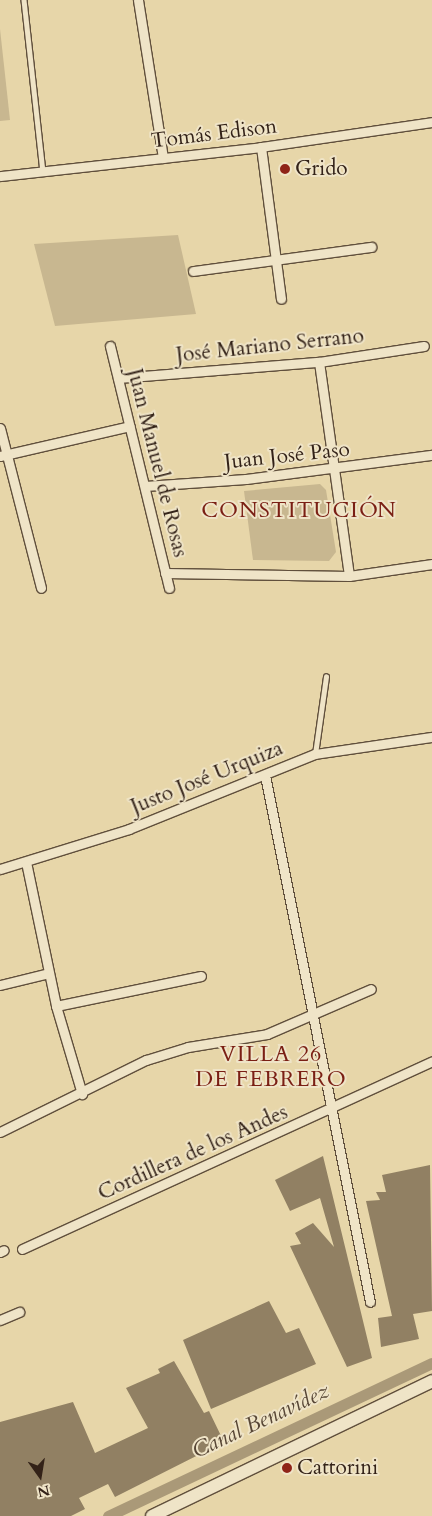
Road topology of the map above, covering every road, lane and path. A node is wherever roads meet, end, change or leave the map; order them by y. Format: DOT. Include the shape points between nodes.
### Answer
graph roads {
  1 [pos="24,0"];
  2 [pos="138,0"];
  3 [pos="432,122"];
  4 [pos="261,147"];
  5 [pos="163,158"];
  6 [pos="43,171"];
  7 [pos="0,176"];
  8 [pos="371,247"];
  9 [pos="276,260"];
  10 [pos="193,271"];
  11 [pos="281,299"];
  12 [pos="110,346"];
  13 [pos="424,346"];
  14 [pos="319,362"];
  15 [pos="118,378"];
  16 [pos="130,426"];
  17 [pos="0,428"];
  18 [pos="3,455"];
  19 [pos="432,455"];
  20 [pos="335,469"];
  21 [pos="145,486"];
  22 [pos="432,564"];
  23 [pos="165,573"];
  24 [pos="349,576"];
  25 [pos="41,588"];
  26 [pos="169,588"];
  27 [pos="326,677"];
  28 [pos="432,737"];
  29 [pos="315,754"];
  30 [pos="265,775"];
  31 [pos="26,862"];
  32 [pos="0,869"];
  33 [pos="48,973"];
  34 [pos="201,976"];
  35 [pos="0,985"];
  36 [pos="371,990"];
  37 [pos="56,1006"];
  38 [pos="312,1016"];
  39 [pos="432,1061"];
  40 [pos="82,1094"];
  41 [pos="331,1110"];
  42 [pos="0,1132"];
  43 [pos="22,1249"];
  44 [pos="370,1302"];
  45 [pos="19,1312"];
  46 [pos="0,1320"];
  47 [pos="432,1381"];
  48 [pos="152,1516"];
  1 -- 6 [label="lane"];
  2 -- 5 [label="street"];
  3 -- 4 [label="street, Tomás Edison"];
  4 -- 5 [label="street, Tomás Edison"];
  4 -- 9 [label="street"];
  5 -- 6 [label="street, Tomás Edison"];
  6 -- 7 [label="street, Tomás Edison"];
  8 -- 9 [label="street"];
  9 -- 10 [label="street"];
  9 -- 11 [label="street"];
  12 -- 15 [label="street, Juan Manuel de Rosas"];
  13 -- 14 [label="street, José Mariano Serrano"];
  14 -- 15 [label="street, José Mariano Serrano"];
  14 -- 20 [label="street"];
  15 -- 16 [label="street, Juan Manuel de Rosas"];
  16 -- 18 [label="street"];
  16 -- 21 [label="street, Juan Manuel de Rosas"];
  17 -- 18 [label="street"];
  18 -- 25 [label="street"];
  19 -- 20 [label="street, Juan José Paso"];
  20 -- 21 [label="street, Juan José Paso"];
  20 -- 24 [label="street"];
  21 -- 23 [label="street, Juan Manuel de Rosas"];
  22 -- 24 [label="street"];
  23 -- 24 [label="street"];
  23 -- 26 [label="street, Juan Manuel de Rosas"];
  27 -- 29 [label="lane"];
  28 -- 29 [label="street, Justo José Urquiza"];
  29 -- 30 [label="street, Justo José Urquiza"];
  30 -- 31 [label="street, Justo José Urquiza" via="129,829"];
  30 -- 38 [label="street"];
  31 -- 32 [label="street, Justo José Urquiza"];
  31 -- 33 [label="street"];
  33 -- 35 [label="street"];
  33 -- 37 [label="street"];
  34 -- 37 [label="street"];
  36 -- 38 [label="street"];
  37 -- 40 [label="street"];
  38 -- 40 [label="street" via="238,1042 188,1047 146,1060"];
  38 -- 41 [label="street"];
  39 -- 41 [label="street, Cordillera de los Andes"];
  40 -- 42 [label="street"];
  41 -- 43 [label="street, Cordillera de los Andes"];
  41 -- 44 [label="street"];
  45 -- 46 [label="street"];
  47 -- 48 [label="main road"];
}
